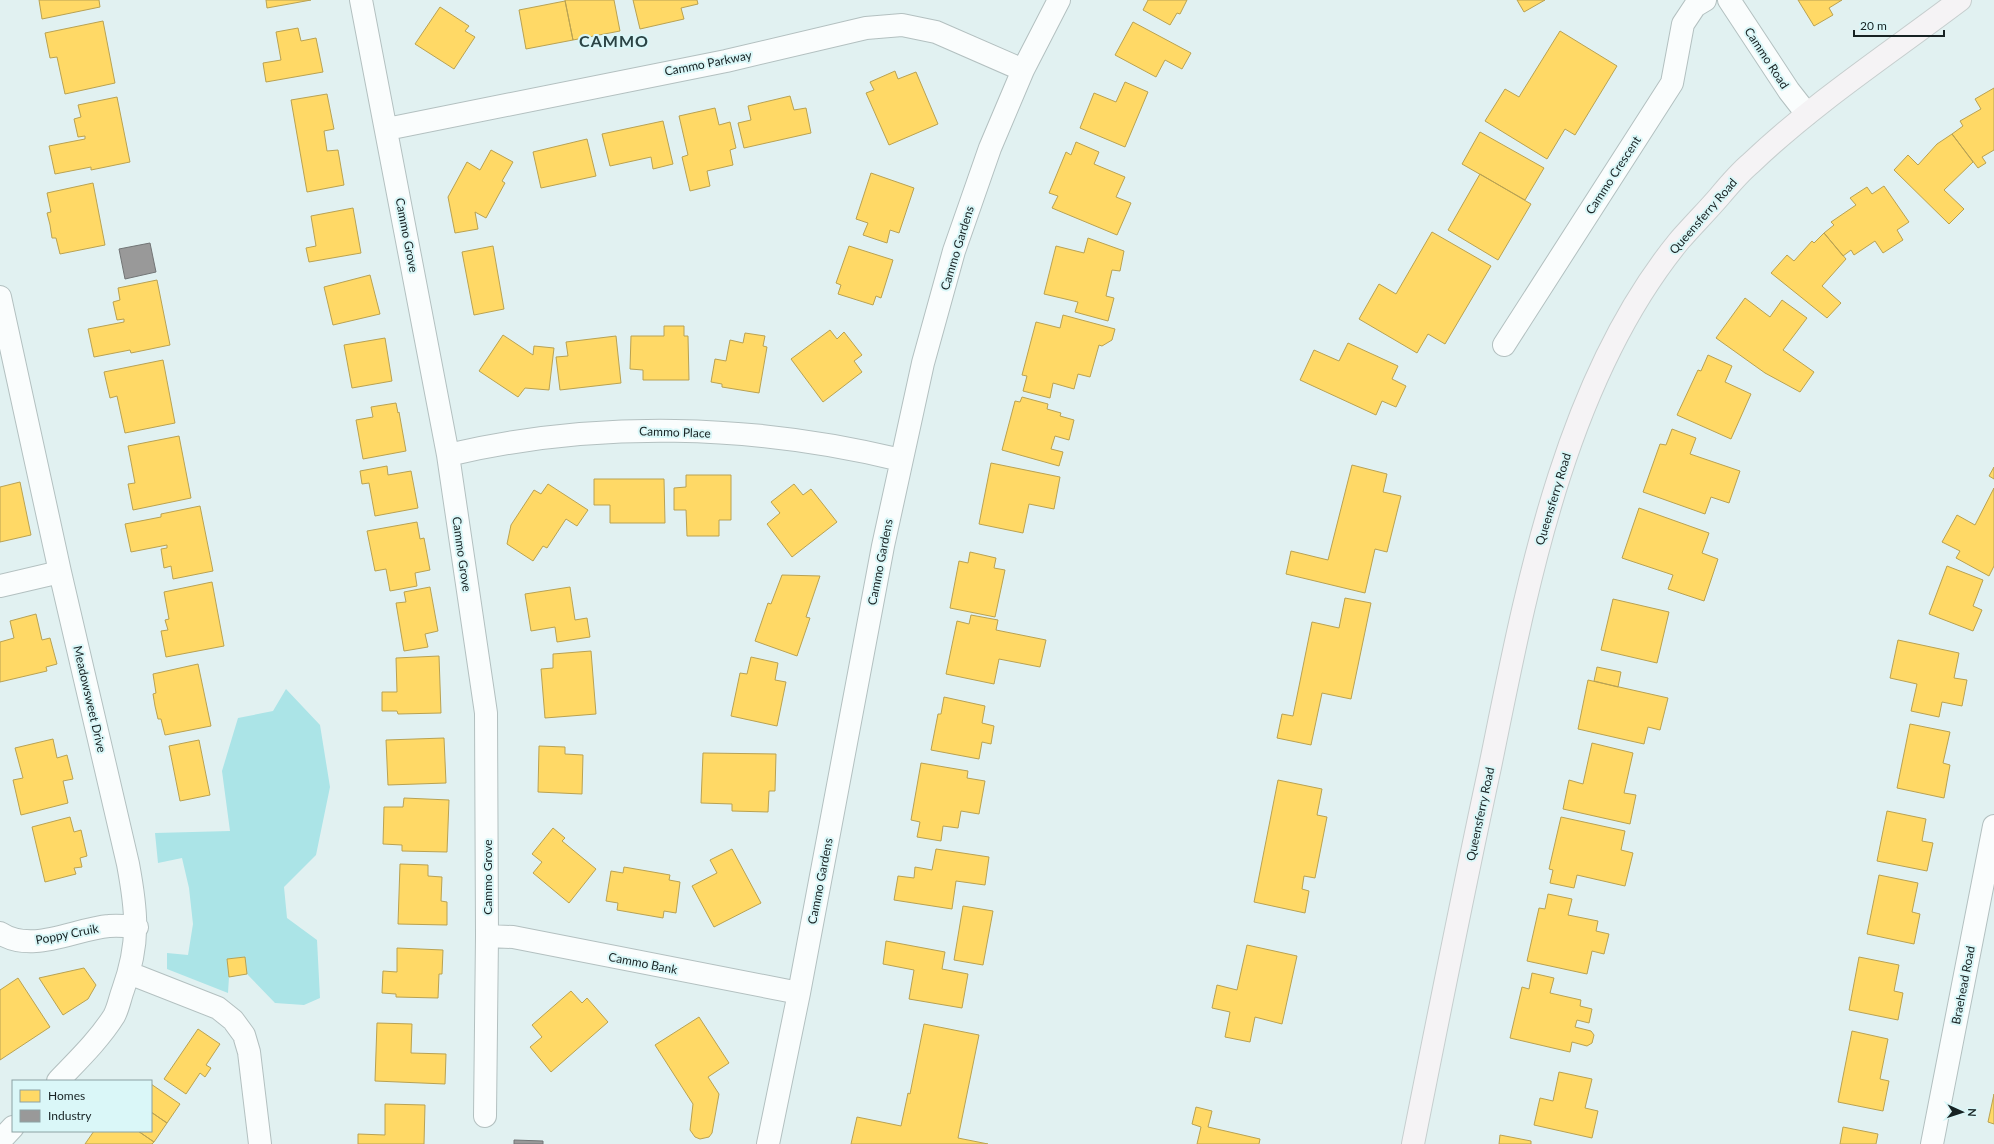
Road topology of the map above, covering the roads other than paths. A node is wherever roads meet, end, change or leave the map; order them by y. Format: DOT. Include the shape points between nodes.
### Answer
graph roads {
  1 [pos="361,0"];
  2 [pos="1059,0"];
  3 [pos="1705,0"];
  4 [pos="1729,0"];
  5 [pos="1960,0"];
  6 [pos="1023,70"];
  7 [pos="1807,114"];
  8 [pos="387,129"];
  9 [pos="0,297"];
  10 [pos="1504,345"];
  11 [pos="448,455"];
  12 [pos="901,460"];
  13 [pos="60,572"];
  14 [pos="0,586"];
  15 [pos="1994,826"];
  16 [pos="137,927"];
  17 [pos="0,933"];
  18 [pos="487,936"];
  19 [pos="129,973"];
  20 [pos="799,993"];
  21 [pos="59,1080"];
  22 [pos="485,1116"];
  23 [pos="12,1128"];
  24 [pos="0,1141"];
  25 [pos="260,1144"];
  26 [pos="768,1144"];
  27 [pos="1413,1144"];
  28 [pos="1932,1144"];
  1 -- 8 [label="street, Cammo Grove"];
  2 -- 6 [label="street, Cammo Gardens"];
  3 -- 10 [label="street, Cammo Crescent" via="1695,6 1683,24 1672,82"];
  4 -- 7 [label="street, Cammo Road"];
  5 -- 7 [label="main road, Queensferry Road"];
  6 -- 8 [label="street, Cammo Parkway" via="936,32 902,25 866,28 726,61"];
  6 -- 12 [label="street, Cammo Gardens" via="990,148 954,251 923,363"];
  7 -- 27 [label="main road, Queensferry Road" via="1749,164 1670,253 1627,317 1576,426 1538,548 1510,669"];
  8 -- 11 [label="street, Cammo Grove"];
  9 -- 13 [label="street, Meadowsweet Drive"];
  11 -- 12 [label="street, Cammo Place" via="593,432 644,431 750,435 813,441"];
  11 -- 18 [label="street, Cammo Grove" via="486,713"];
  12 -- 20 [label="street, Cammo Gardens"];
  13 -- 14 [label="street"];
  13 -- 16 [label="street, Meadowsweet Drive" via="128,864"];
  15 -- 28 [label="street, Braehead Road"];
  16 -- 17 [label="street, Poppy Cruik" via="108,926 32,942 9,939"];
  16 -- 19 [label="street, Meadowsweet Drive"];
  18 -- 20 [label="street, Cammo Bank" via="513,937"];
  18 -- 22 [label="street, Cammo Grove"];
  19 -- 21 [label="street, Meadowsweet Drive" via="114,1015 98,1037"];
  19 -- 25 [label="street" via="218,1008 234,1020 244,1036 249,1052"];
  20 -- 26 [label="street, Cammo Gardens"];
  23 -- 24 [label="street"];
}
